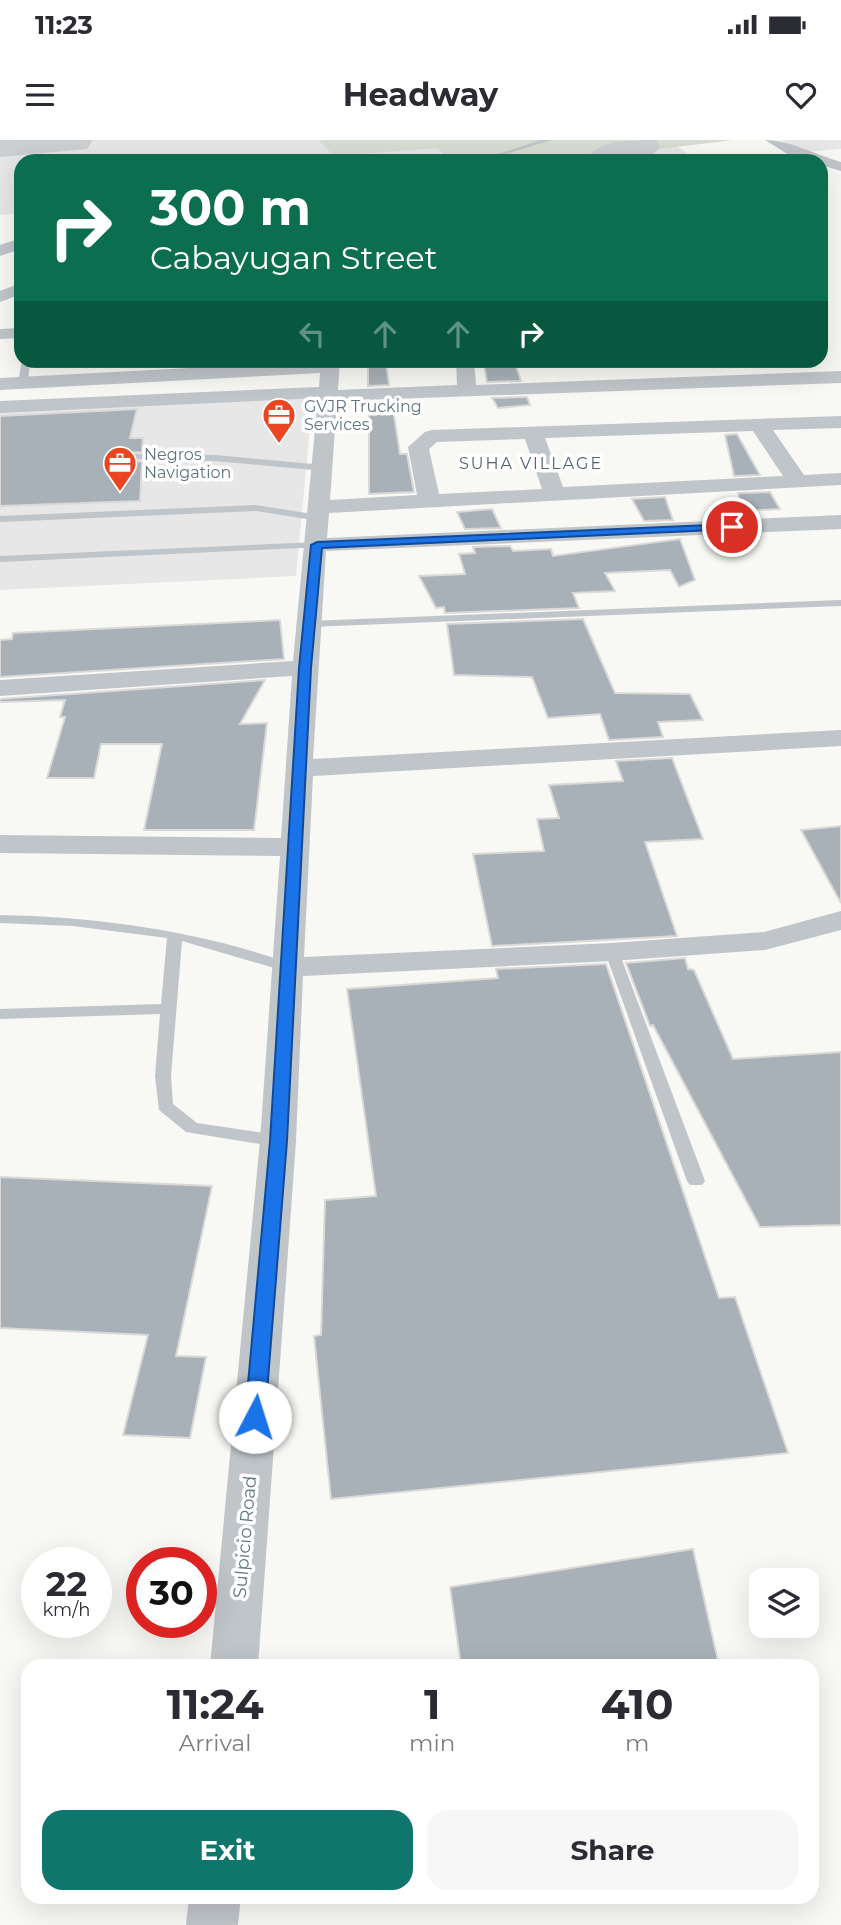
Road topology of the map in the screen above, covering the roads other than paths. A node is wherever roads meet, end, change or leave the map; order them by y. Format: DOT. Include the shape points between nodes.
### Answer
graph roads {
  1 [pos="548,140"];
  2 [pos="772,140"];
  3 [pos="502,154"];
  4 [pos="800,154"];
  5 [pos="25,368"];
  6 [pos="266,368"];
  7 [pos="331,368"];
  8 [pos="466,368"];
  9 [pos="610,368"];
  10 [pos="717,368"];
  11 [pos="838,377"];
  12 [pos="725,381"];
  13 [pos="23,383"];
  14 [pos="0,384"];
  15 [pos="618,385"];
  16 [pos="467,390"];
  17 [pos="329,394"];
  18 [pos="0,407"];
  19 [pos="841,422"];
  20 [pos="760,426"];
  21 [pos="533,432"];
  22 [pos="127,457"];
  23 [pos="323,468"];
  24 [pos="841,480"];
  25 [pos="798,482"];
  26 [pos="555,494"];
  27 [pos="429,500"];
  28 [pos="320,512"];
  29 [pos="0,519"];
  30 [pos="841,522"];
  31 [pos="317,545"];
  32 [pos="0,559"];
  33 [pos="841,603"];
  34 [pos="309,624"];
  35 [pos="305,668"];
  36 [pos="0,688"];
  37 [pos="841,738"];
  38 [pos="301,768"];
  39 [pos="0,844"];
  40 [pos="295,847"];
  41 [pos="0,919"];
  42 [pos="841,920"];
  43 [pos="175,934"];
  44 [pos="612,952"];
  45 [pos="288,967"];
  46 [pos="168,1009"];
  47 [pos="0,1013"];
  48 [pos="278,1141"];
  49 [pos="696,1181"];
  50 [pos="235,1659"];
  51 [pos="214,1904"];
  52 [pos="212,1925"];
  1 -- 3 [label="lane"];
  2 -- 4 [label="street"];
  5 -- 13 [label="lane"];
  6 -- 13 [label="street"];
  7 -- 17 [label="street, Sulpicio Road"];
  8 -- 16 [label="street"];
  9 -- 15 [label="street"];
  10 -- 12 [label="street"];
  11 -- 12 [label="street"];
  12 -- 15 [label="street"];
  13 -- 14 [label="street"];
  15 -- 16 [label="street"];
  16 -- 17 [label="street"];
  17 -- 18 [label="street"];
  17 -- 23 [label="street, Sulpicio Road"];
  19 -- 20 [label="street"];
  20 -- 21 [label="street"];
  20 -- 25 [label="street"];
  21 -- 26 [label="street"];
  21 -- 27 [label="street" via="443,434 425,439 418,447"];
  22 -- 23 [label="lane" via="215,458"];
  23 -- 28 [label="street, Sulpicio Road"];
  24 -- 25 [label="street"];
  25 -- 26 [label="street"];
  26 -- 27 [label="street"];
  27 -- 28 [label="street"];
  28 -- 29 [label="lane" via="256,508"];
  28 -- 31 [label="street, Sulpicio Road"];
  30 -- 31 [label="street"];
  31 -- 32 [label="lane"];
  31 -- 34 [label="street, Sulpicio Road"];
  33 -- 34 [label="lane"];
  34 -- 35 [label="street, Sulpicio Road"];
  35 -- 36 [label="street"];
  35 -- 38 [label="street, Sulpicio Road"];
  37 -- 38 [label="street"];
  38 -- 40 [label="street, Sulpicio Road"];
  39 -- 40 [label="street"];
  40 -- 45 [label="street, Sulpicio Road"];
  41 -- 43 [label="lane" via="65,919"];
  42 -- 44 [label="street" via="765,941"];
  43 -- 45 [label="lane" via="241,949"];
  43 -- 46 [label="lane"];
  44 -- 45 [label="street"];
  44 -- 49 [label="lane"];
  45 -- 48 [label="street, Sulpicio Road"];
  46 -- 47 [label="lane"];
  46 -- 48 [label="lane" via="165,1106 192,1128"];
  48 -- 50 [label="street, Sulpicio Road"];
  51 -- 52 [label="street"];
}
